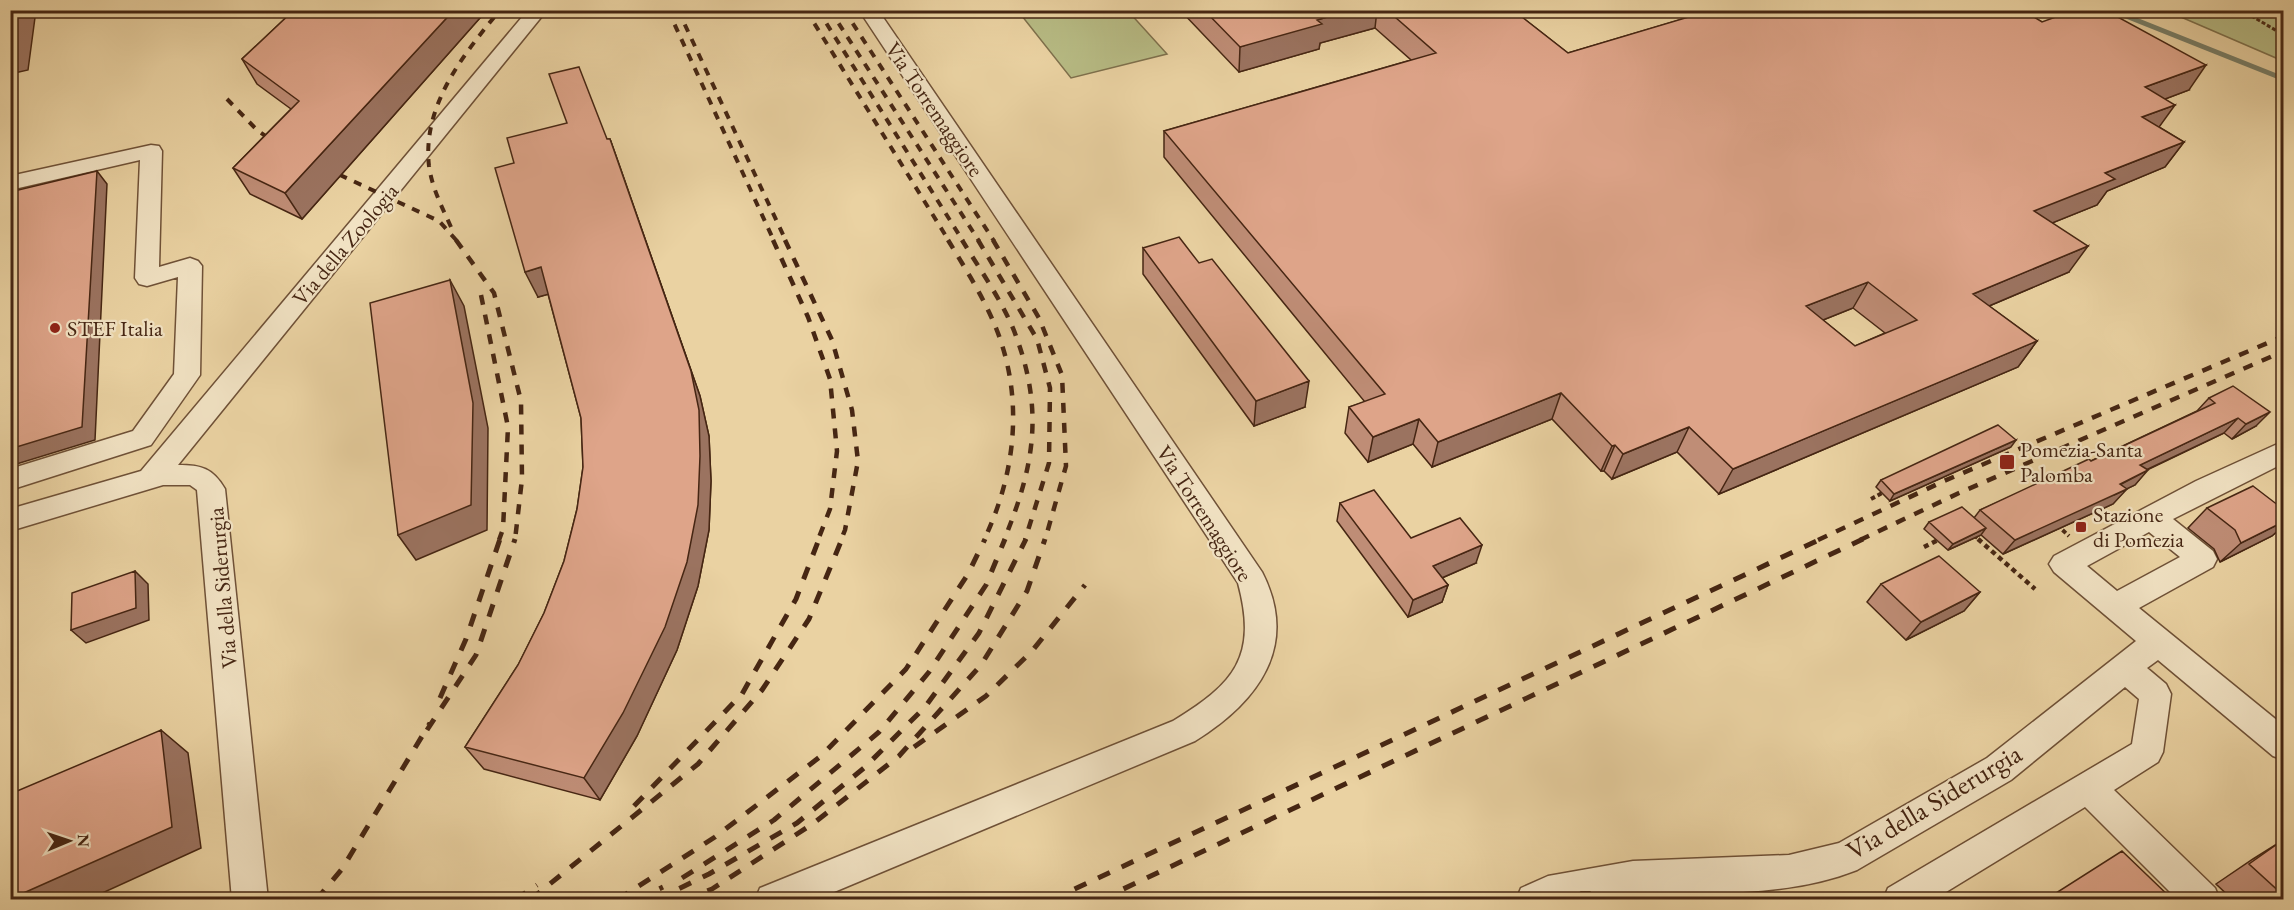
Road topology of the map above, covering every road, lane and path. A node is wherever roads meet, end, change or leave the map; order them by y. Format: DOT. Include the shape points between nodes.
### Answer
graph roads {
  1 [pos="538,10"];
  2 [pos="868,10"];
  3 [pos="2241,10"];
  4 [pos="2283,35"];
  5 [pos="10,183"];
  6 [pos="2283,451"];
  7 [pos="151,478"];
  8 [pos="10,480"];
  9 [pos="1892,488"];
  10 [pos="1870,499"];
  11 [pos="2151,518"];
  12 [pos="10,520"];
  13 [pos="2052,521"];
  14 [pos="1974,534"];
  15 [pos="1948,535"];
  16 [pos="1924,547"];
  17 [pos="2088,552"];
  18 [pos="2035,589"];
  19 [pos="2116,606"];
  20 [pos="2159,641"];
  21 [pos="2125,668"];
  22 [pos="2283,746"];
  23 [pos="2088,787"];
  24 [pos="250,900"];
  25 [pos="771,900"];
  26 [pos="1533,900"];
  27 [pos="1900,900"];
  28 [pos="2204,900"];
  1 -- 7 [label="street, Via della Zoologia"];
  2 -- 25 [label="street, Via Torremaggiore" via="1252,579 1261,632 1255,666 1237,692 1212,715 1184,731"];
  3 -- 4 [label="path"];
  5 -- 8 [label="street" via="151,151 147,278 190,266 187,375 142,438"];
  6 -- 11 [label="street"];
  7 -- 12 [label="street, Via della Siderurgia"];
  7 -- 24 [label="street, Via della Siderurgia" via="193,475 212,489"];
  9 -- 10 [label="path"];
  11 -- 17 [label="street"];
  11 -- 19 [label="street" via="2203,559"];
  13 -- 17 [label="path"];
  14 -- 18 [label="path"];
  15 -- 16 [label="path"];
  17 -- 19 [label="street" via="2064,564"];
  19 -- 20 [label="street"];
  20 -- 21 [label="street, Via della Siderurgia"];
  20 -- 22 [label="street"];
  21 -- 23 [label="street" via="2155,694 2147,752"];
  21 -- 26 [label="street, Via della Siderurgia" via="1999,769 1845,858 1789,872 1633,878 1548,893"];
  23 -- 27 [label="street"];
  23 -- 28 [label="street"];
}
